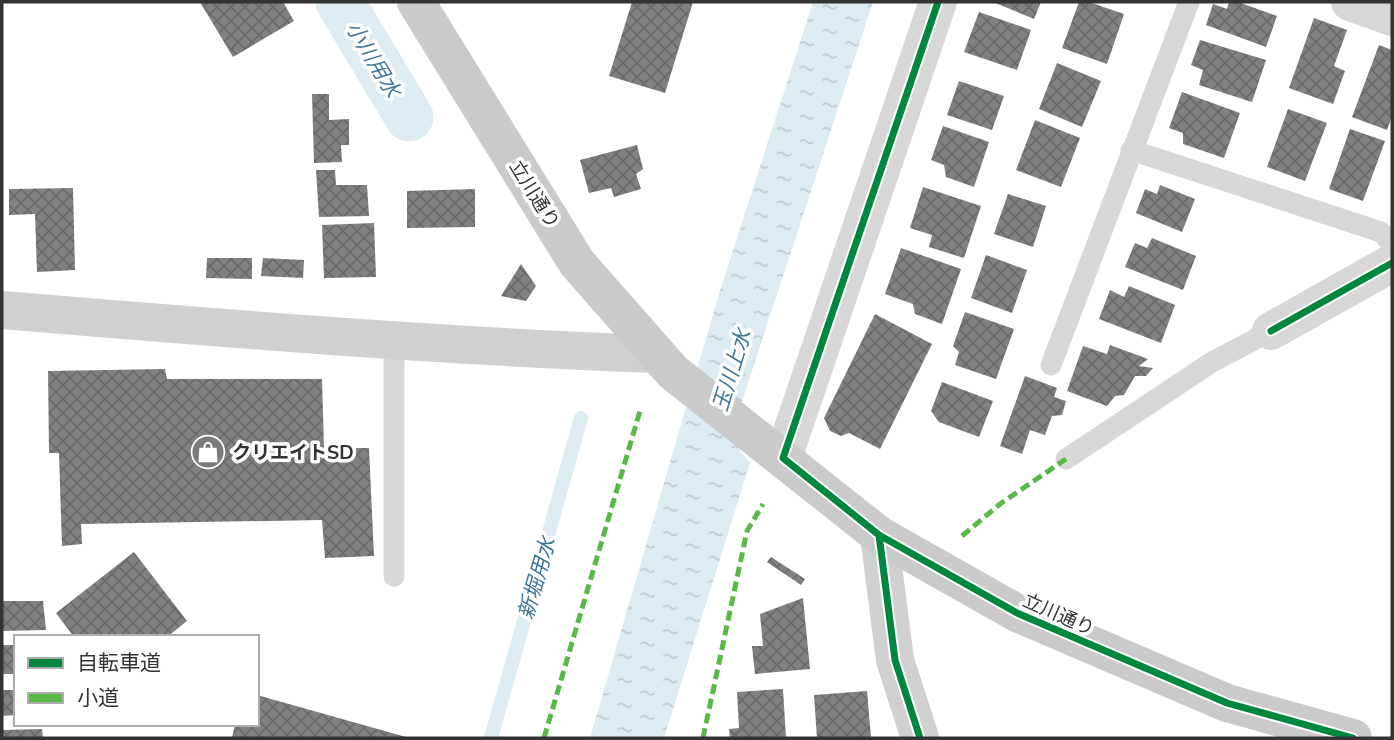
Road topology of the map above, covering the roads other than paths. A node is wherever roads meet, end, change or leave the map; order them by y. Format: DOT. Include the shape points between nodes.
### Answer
graph roads {
  1 [pos="416,2"];
  2 [pos="938,2"];
  3 [pos="1189,2"];
  4 [pos="1350,2"];
  5 [pos="1392,17"];
  6 [pos="1131,150"];
  7 [pos="1392,244"];
  8 [pos="1392,263"];
  9 [pos="2,310"];
  10 [pos="1271,331"];
  11 [pos="394,340"];
  12 [pos="664,363"];
  13 [pos="1051,365"];
  14 [pos="777,452"];
  15 [pos="1066,459"];
  16 [pos="879,535"];
  17 [pos="394,576"];
  18 [pos="920,738"];
  19 [pos="1353,738"];
  1 -- 12 [label="main road, 立川通り" via="577,263"];
  2 -- 14 [label="street"];
  3 -- 6 [label="lane"];
  4 -- 5 [label="street"];
  6 -- 7 [label="lane" via="1381,232"];
  6 -- 13 [label="lane"];
  8 -- 10 [label="street"];
  9 -- 11 [label="main road"];
  10 -- 15 [label="lane" via="1212,362"];
  11 -- 12 [label="main road"];
  11 -- 17 [label="lane"];
  12 -- 14 [label="main road, 立川通り"];
  14 -- 16 [label="main road, 立川通り"];
  16 -- 18 [label="main road" via="895,660"];
  16 -- 19 [label="main road, 立川通り" via="1017,613 1227,702"];
}
